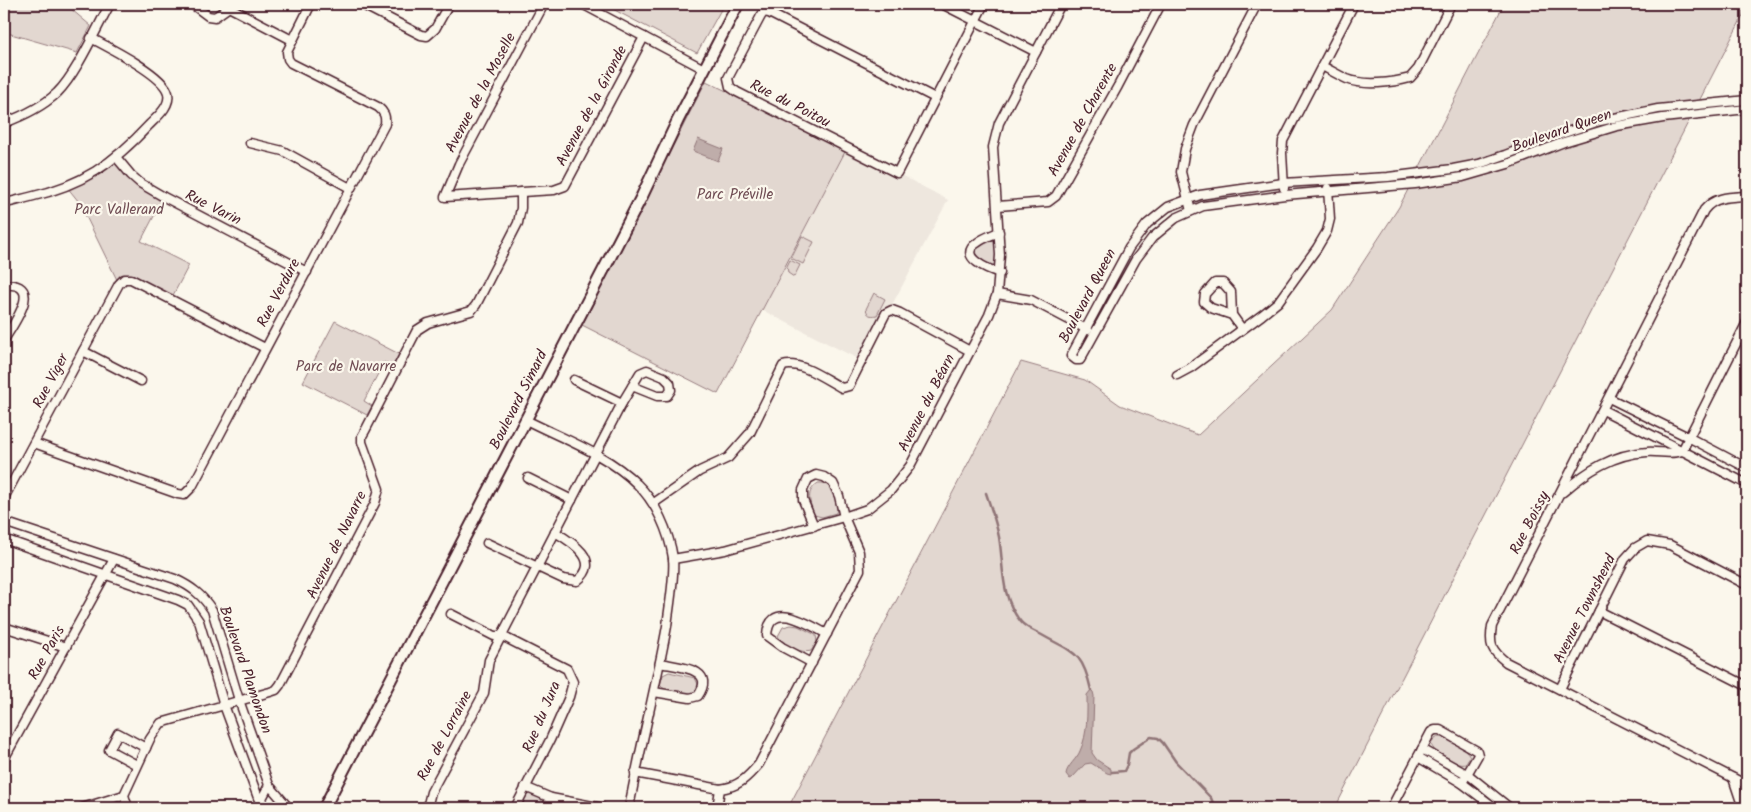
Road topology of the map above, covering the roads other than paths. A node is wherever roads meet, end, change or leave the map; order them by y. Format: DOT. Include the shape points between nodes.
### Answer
graph roads {
  1 [pos="110,4"];
  2 [pos="192,4"];
  3 [pos="311,4"];
  4 [pos="361,4"];
  5 [pos="449,4"];
  6 [pos="544,4"];
  7 [pos="582,4"];
  8 [pos="738,4"];
  9 [pos="942,4"];
  10 [pos="984,4"];
  11 [pos="1061,4"];
  12 [pos="1160,4"];
  13 [pos="1257,4"];
  14 [pos="1354,4"];
  15 [pos="1451,4"];
  16 [pos="226,5"];
  17 [pos="975,21"];
  18 [pos="644,37"];
  19 [pos="91,38"];
  20 [pos="292,40"];
  21 [pos="1036,52"];
  22 [pos="1322,66"];
  23 [pos="704,68"];
  24 [pos="935,98"];
  25 [pos="1747,100"];
  26 [pos="1718,102"];
  27 [pos="1747,109"];
  28 [pos="1719,112"];
  29 [pos="4,123"];
  30 [pos="250,142"];
  31 [pos="116,157"];
  32 [pos="1414,174"];
  33 [pos="1327,181"];
  34 [pos="1284,183"];
  35 [pos="1415,184"];
  36 [pos="350,188"];
  37 [pos="1328,191"];
  38 [pos="521,192"];
  39 [pos="1285,195"];
  40 [pos="1747,196"];
  41 [pos="445,197"];
  42 [pos="1187,200"];
  43 [pos="4,203"];
  44 [pos="998,206"];
  45 [pos="1191,211"];
  46 [pos="999,232"];
  47 [pos="307,272"];
  48 [pos="1000,273"];
  49 [pos="4,286"];
  50 [pos="997,294"];
  51 [pos="1232,315"];
  52 [pos="1747,322"];
  53 [pos="1085,328"];
  54 [pos="1242,329"];
  55 [pos="1094,333"];
  56 [pos="4,340"];
  57 [pos="265,348"];
  58 [pos="970,350"];
  59 [pos="83,352"];
  60 [pos="1177,375"];
  61 [pos="574,380"];
  62 [pos="141,381"];
  63 [pos="632,386"];
  64 [pos="1609,398"];
  65 [pos="622,403"];
  66 [pos="1603,410"];
  67 [pos="526,420"];
  68 [pos="1688,437"];
  69 [pos="34,443"];
  70 [pos="1682,451"];
  71 [pos="595,454"];
  72 [pos="1747,468"];
  73 [pos="528,478"];
  74 [pos="1747,484"];
  75 [pos="1560,495"];
  76 [pos="4,498"];
  77 [pos="572,500"];
  78 [pos="654,503"];
  79 [pos="844,517"];
  80 [pos="4,522"];
  81 [pos="814,526"];
  82 [pos="555,532"];
  83 [pos="4,539"];
  84 [pos="487,543"];
  85 [pos="114,559"];
  86 [pos="673,559"];
  87 [pos="537,567"];
  88 [pos="106,574"];
  89 [pos="1747,585"];
  90 [pos="1599,611"];
  91 [pos="451,614"];
  92 [pos="4,627"];
  93 [pos="827,634"];
  94 [pos="502,636"];
  95 [pos="66,647"];
  96 [pos="660,663"];
  97 [pos="812,663"];
  98 [pos="1747,686"];
  99 [pos="1560,689"];
  100 [pos="654,692"];
  101 [pos="239,700"];
  102 [pos="224,705"];
  103 [pos="146,748"];
  104 [pos="1422,749"];
  105 [pos="1418,757"];
  106 [pos="4,759"];
  107 [pos="137,765"];
  108 [pos="635,773"];
  109 [pos="1467,775"];
  110 [pos="1733,778"];
  111 [pos="1462,784"];
  112 [pos="269,785"];
  113 [pos="1747,785"];
  114 [pos="525,787"];
  115 [pos="720,789"];
  116 [pos="124,795"];
  117 [pos="551,798"];
  118 [pos="261,806"];
  119 [pos="82,808"];
  120 [pos="128,808"];
  121 [pos="289,808"];
  122 [pos="324,808"];
  123 [pos="426,808"];
  124 [pos="514,808"];
  125 [pos="546,808"];
  126 [pos="603,808"];
  127 [pos="629,808"];
  128 [pos="717,808"];
  129 [pos="1391,808"];
  130 [pos="1496,808"];
  131 [pos="1510,808"];
  132 [pos="1743,808"];
  1 -- 19 [label="street"];
  2 -- 16 [label="street" via="208,16 215,17"];
  3 -- 20 [label="street, Rue Verdure"];
  4 -- 5 [label="street" via="427,36 435,29"];
  6 -- 41 [label="street, Avenue de la Moselle" via="459,164"];
  7 -- 18 [label="street"];
  8 -- 23 [label="main road, Boulevard Simard"];
  9 -- 17 [label="street"];
  10 -- 17 [label="street"];
  11 -- 21 [label="street, Avenue du Béarn"];
  12 -- 44 [label="street, Avenue de Charente" via="1056,196 1048,202"];
  13 -- 42 [label="street" via="1194,125 1185,149 1181,172"];
  14 -- 22 [label="street"];
  15 -- 22 [label="street" via="1410,78 1355,81"];
  16 -- 20 [label="street"];
  17 -- 21 [label="street"];
  17 -- 24 [label="street"];
  18 -- 23 [label="street"];
  18 -- 38 [label="street, Avenue de la Gironde" via="565,186"];
  19 -- 29 [label="street" via="67,81 57,92 27,114"];
  19 -- 31 [label="street" via="144,68 168,91 161,113"];
  20 -- 36 [label="street, Rue Verdure" via="287,52 292,63 378,108 386,117"];
  21 -- 44 [label="street, Avenue du Béarn" via="994,139"];
  22 -- 34 [label="street" via="1283,141"];
  23 -- 67 [label="main road, Boulevard Simard"];
  24 -- 24 [label="street, Rue du Poitou" via="764,12 728,83 737,92 897,173"];
  25 -- 26 [label="street, Boulevard Queen"];
  26 -- 28 [label="street"];
  26 -- 32 [label="street, Boulevard Queen" via="1600,121 1479,164"];
  27 -- 28 [label="street, Boulevard Queen"];
  28 -- 35 [label="street, Boulevard Queen" via="1617,126 1483,172"];
  30 -- 36 [label="street" via="284,152"];
  31 -- 43 [label="street" via="67,187"];
  31 -- 47 [label="street, Rue Varin" via="140,183 164,198"];
  32 -- 33 [label="street, Boulevard Queen"];
  32 -- 35 [label="street"];
  33 -- 34 [label="street, Boulevard Queen"];
  33 -- 37 [label="street"];
  34 -- 39 [label="street"];
  34 -- 42 [label="street, Boulevard Queen" via="1200,195"];
  35 -- 37 [label="street, Boulevard Queen"];
  36 -- 47 [label="street, Rue Verdure"];
  37 -- 39 [label="street, Boulevard Queen"];
  37 -- 54 [label="street" via="1330,219 1324,238 1278,302"];
  38 -- 41 [label="street, Avenue de la Gironde"];
  38 -- 101 [label="street, Avenue de Navarre" via="518,223 476,305 472,311 417,330 362,436 378,493 280,685 276,690"];
  39 -- 45 [label="street, Boulevard Queen" via="1203,206"];
  40 -- 64 [label="street, Rue Boissy" via="1720,198 1710,202 1704,210"];
  42 -- 45 [label="street"];
  42 -- 53 [label="street, Boulevard Queen" via="1168,208 1147,224 1129,248"];
  44 -- 46 [label="street, Avenue du Béarn"];
  45 -- 55 [label="street, Boulevard Queen" via="1176,218 1152,238 1136,259"];
  46 -- 48 [label="street, Avenue du Béarn"];
  46 -- 48 [label="street" via="978,242 971,254 977,263"];
  47 -- 57 [label="street, Rue Verdure"];
  48 -- 50 [label="street, Avenue du Béarn"];
  49 -- 56 [label="street" via="20,287 25,300"];
  50 -- 53 [label="street" via="1031,300"];
  50 -- 58 [label="street, Avenue du Béarn"];
  51 -- 51 [label="street" via="1231,292 1223,283 1215,282 1204,294 1204,302"];
  51 -- 54 [label="street"];
  52 -- 68 [label="street"];
  53 -- 55 [label="street"];
  53 -- 55 [label="street, Boulevard Queen" via="1071,356 1076,360 1080,360"];
  54 -- 60 [label="street"];
  57 -- 59 [label="street, Rue Viger" via="131,279 124,279"];
  57 -- 69 [label="street, Rue Verdure" via="192,487 184,495"];
  58 -- 78 [label="street" via="892,310 886,313 849,386 842,388 801,366 783,366 750,433 728,458 700,471"];
  58 -- 79 [label="street, Avenue du Béarn" via="910,466 892,490 867,509"];
  59 -- 62 [label="street"];
  59 -- 69 [label="street, Rue Viger"];
  61 -- 65 [label="street"];
  63 -- 63 [label="street, Rue de Lorraine" via="640,373 648,370 664,377 670,383 670,390 667,396 657,396"];
  63 -- 65 [label="street, Rue de Lorraine"];
  64 -- 66 [label="street, Rue Boissy"];
  64 -- 68 [label="street"];
  65 -- 71 [label="street, Rue de Lorraine"];
  66 -- 70 [label="street"];
  66 -- 75 [label="street, Rue Boissy"];
  67 -- 71 [label="street"];
  67 -- 122 [label="main road, Boulevard Simard"];
  68 -- 70 [label="street"];
  68 -- 72 [label="street"];
  69 -- 76 [label="street, Rue Viger"];
  70 -- 74 [label="street"];
  70 -- 75 [label="street" via="1639,453 1612,459 1594,468"];
  71 -- 77 [label="street, Rue de Lorraine"];
  71 -- 78 [label="street" via="638,484"];
  73 -- 77 [label="street"];
  75 -- 99 [label="street, Rue Boissy" via="1492,626 1489,641 1495,653 1506,662"];
  77 -- 82 [label="street, Rue de Lorraine"];
  78 -- 86 [label="street"];
  79 -- 81 [label="street, Avenue du Béarn"];
  79 -- 81 [label="street" via="833,483 816,475 808,479 803,490 803,500"];
  79 -- 93 [label="street" via="859,552 860,570"];
  80 -- 85 [label="street, Boulevard Plamondon"];
  81 -- 86 [label="street, Avenue du Béarn" via="725,550"];
  82 -- 87 [label="street, Rue de Lorraine"];
  82 -- 87 [label="street" via="574,543 586,557 585,575 578,581 563,579"];
  83 -- 88 [label="street, Boulevard Plamondon"];
  84 -- 87 [label="street"];
  85 -- 88 [label="street, Rue Paris"];
  85 -- 101 [label="street, Boulevard Plamondon" via="175,579 204,598 212,610"];
  86 -- 96 [label="street" via="670,604"];
  87 -- 94 [label="street, Rue de Lorraine"];
  88 -- 95 [label="street, Rue Paris"];
  88 -- 102 [label="street, Boulevard Plamondon" via="188,605 199,621"];
  89 -- 90 [label="street, Avenue Townshend" via="1670,545 1647,541 1625,559"];
  90 -- 98 [label="street"];
  90 -- 99 [label="street, Avenue Townshend"];
  91 -- 94 [label="street, Rue du Jura" via="494,636"];
  92 -- 95 [label="street"];
  93 -- 97 [label="street"];
  93 -- 97 [label="street" via="797,618 785,616 776,619 768,629 767,636"];
  94 -- 114 [label="street, Rue du Jura" via="567,669 573,682 550,740"];
  94 -- 123 [label="street, Rue de Lorraine" via="489,660 484,693 431,792"];
  95 -- 106 [label="street, Rue Paris"];
  96 -- 100 [label="street"];
  96 -- 100 [label="street" via="698,672 703,688 698,696 690,698"];
  97 -- 115 [label="street" via="759,764 745,780 731,788"];
  99 -- 110 [label="street, Rue Boissy"];
  100 -- 108 [label="street"];
  101 -- 102 [label="street, Avenue de Navarre"];
  101 -- 112 [label="street, Boulevard Plamondon"];
  102 -- 103 [label="street, Avenue de Navarre" via="161,723"];
  102 -- 118 [label="street, Boulevard Plamondon"];
  103 -- 107 [label="street, Avenue de Navarre"];
  103 -- 107 [label="street" via="118,733 109,750"];
  104 -- 105 [label="street"];
  104 -- 109 [label="street"];
  104 -- 109 [label="street" via="1431,732 1440,730 1477,751"];
  105 -- 111 [label="street"];
  105 -- 129 [label="street"];
  107 -- 116 [label="street, Avenue de Navarre"];
  108 -- 115 [label="street"];
  108 -- 127 [label="street"];
  109 -- 111 [label="street"];
  109 -- 131 [label="street"];
  110 -- 113 [label="street, Rue Boissy"];
  110 -- 132 [label="street"];
  111 -- 130 [label="street"];
  112 -- 118 [label="street"];
  112 -- 121 [label="street, Boulevard Plamondon"];
  114 -- 117 [label="street"];
  114 -- 124 [label="street, Rue du Jura"];
  115 -- 128 [label="street"];
  116 -- 119 [label="street"];
  116 -- 120 [label="street"];
  117 -- 125 [label="street"];
  117 -- 126 [label="street"];
}
